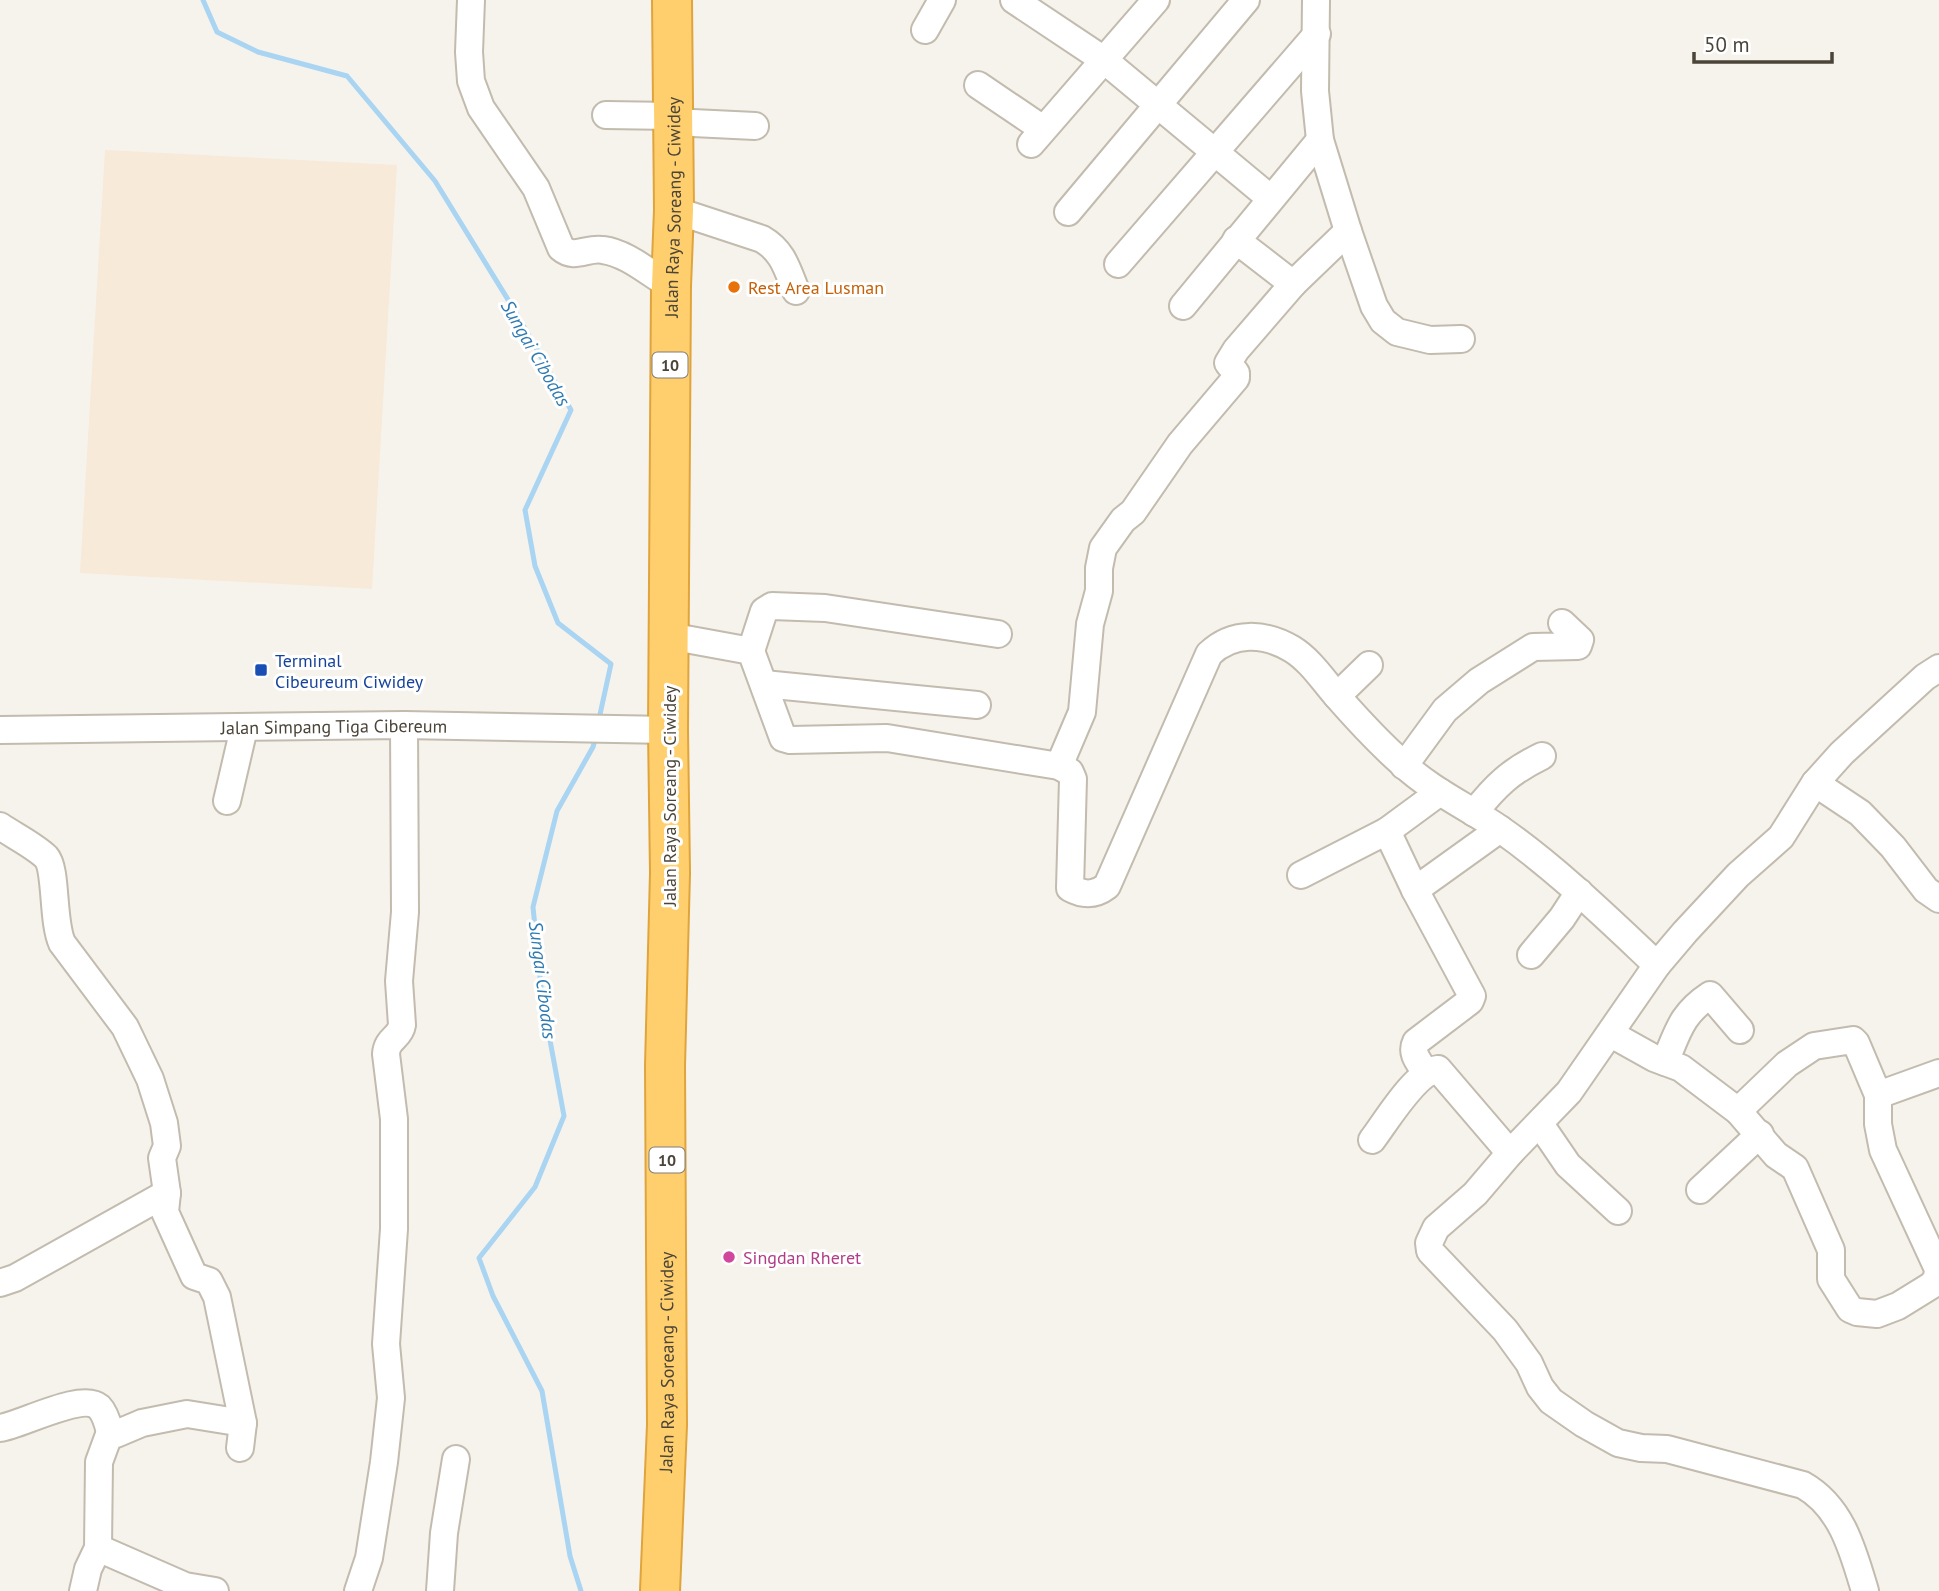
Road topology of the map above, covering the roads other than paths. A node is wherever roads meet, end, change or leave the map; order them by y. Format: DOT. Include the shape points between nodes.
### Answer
graph roads {
  1 [pos="471,0"];
  2 [pos="672,0"];
  3 [pos="942,0"];
  4 [pos="1014,0"];
  5 [pos="1156,0"];
  6 [pos="1246,0"];
  7 [pos="1316,0"];
  8 [pos="925,30"];
  9 [pos="1317,34"];
  10 [pos="1104,60"];
  11 [pos="978,85"];
  12 [pos="1158,104"];
  13 [pos="606,115"];
  14 [pos="672,119"];
  15 [pos="755,126"];
  16 [pos="1320,139"];
  17 [pos="1216,154"];
  18 [pos="1270,198"];
  19 [pos="674,210"];
  20 [pos="1068,212"];
  21 [pos="1348,231"];
  22 [pos="1236,240"];
  23 [pos="1118,264"];
  24 [pos="1293,284"];
  25 [pos="671,286"];
  26 [pos="796,291"];
  27 [pos="1183,306"];
  28 [pos="1461,339"];
  29 [pos="1562,623"];
  30 [pos="998,634"];
  31 [pos="669,636"];
  32 [pos="751,651"];
  33 [pos="1369,665"];
  34 [pos="1939,668"];
  35 [pos="764,684"];
  36 [pos="1337,695"];
  37 [pos="977,705"];
  38 [pos="404,725"];
  39 [pos="244,728"];
  40 [pos="0,730"];
  41 [pos="668,730"];
  42 [pos="1542,756"];
  43 [pos="1059,766"];
  44 [pos="1404,766"];
  45 [pos="1815,783"];
  46 [pos="1440,792"];
  47 [pos="227,801"];
  48 [pos="1474,813"];
  49 [pos="0,826"];
  50 [pos="1500,829"];
  51 [pos="1387,831"];
  52 [pos="1301,875"];
  53 [pos="1415,890"];
  54 [pos="1579,892"];
  55 [pos="1939,899"];
  56 [pos="1531,955"];
  57 [pos="1657,965"];
  58 [pos="1740,1030"];
  59 [pos="1611,1034"];
  60 [pos="1665,1062"];
  61 [pos="1426,1073"];
  62 [pos="1939,1073"];
  63 [pos="1878,1095"];
  64 [pos="1738,1111"];
  65 [pos="1540,1124"];
  66 [pos="1760,1134"];
  67 [pos="1372,1140"];
  68 [pos="1510,1153"];
  69 [pos="1700,1190"];
  70 [pos="167,1193"];
  71 [pos="1618,1211"];
  72 [pos="0,1283"];
  73 [pos="0,1429"];
  74 [pos="110,1432"];
  75 [pos="456,1459"];
  76 [pos="98,1548"];
  77 [pos="83,1591"];
  78 [pos="215,1591"];
  79 [pos="358,1591"];
  80 [pos="440,1591"];
  81 [pos="660,1591"];
  82 [pos="1864,1591"];
  1 -- 25 [label="street" via="471,81 481,108 536,188 561,248 576,254 599,249 614,252"];
  2 -- 14 [label="highway, Jalan Raya Soreang - Ciwidey / 10"];
  3 -- 8 [label="street"];
  4 -- 10 [label="street"];
  5 -- 10 [label="street"];
  6 -- 12 [label="street"];
  7 -- 9 [label="street"];
  9 -- 16 [label="street" via="1315,91"];
  9 -- 17 [label="street"];
  10 -- 11 [label="street" via="1037,137"];
  10 -- 12 [label="street"];
  12 -- 17 [label="street"];
  12 -- 20 [label="street"];
  13 -- 14 [label="street"];
  14 -- 15 [label="street"];
  14 -- 19 [label="highway, Jalan Raya Soreang - Ciwidey / 10"];
  16 -- 18 [label="street"];
  16 -- 21 [label="street"];
  17 -- 18 [label="street"];
  17 -- 23 [label="street"];
  18 -- 22 [label="street"];
  19 -- 25 [label="highway, Jalan Raya Soreang - Ciwidey / 10"];
  19 -- 26 [label="street" via="774,246"];
  21 -- 24 [label="street"];
  21 -- 28 [label="street" via="1383,321 1408,335"];
  22 -- 24 [label="street"];
  22 -- 27 [label="street"];
  24 -- 43 [label="street" via="1228,363 1236,378 1103,548 1082,712"];
  25 -- 31 [label="highway, Jalan Raya Soreang - Ciwidey / 10"];
  29 -- 44 [label="street" via="1580,640 1578,646 1533,647 1471,687 1446,710"];
  30 -- 32 [label="street" via="825,608 772,606 764,611"];
  31 -- 32 [label="street"];
  31 -- 41 [label="highway, Jalan Raya Soreang - Ciwidey / 10"];
  32 -- 35 [label="street"];
  33 -- 36 [label="street"];
  34 -- 45 [label="street" via="1842,753"];
  35 -- 37 [label="street"];
  35 -- 43 [label="street" via="780,733 790,740 887,738"];
  36 -- 43 [label="street" via="1310,663 1270,639 1253,636 1217,647 1204,662 1107,886 1085,895 1070,888 1073,779"];
  36 -- 44 [label="street"];
  38 -- 39 [label="street, Jalan Simpang Tiga Cibereum"];
  38 -- 41 [label="street, Jalan Simpang Tiga Cibereum"];
  38 -- 79 [label="street" via="402,1025 386,1046 394,1119 394,1229 386,1344 391,1398 369,1558"];
  39 -- 40 [label="street, Jalan Simpang Tiga Cibereum"];
  39 -- 47 [label="street"];
  41 -- 81 [label="highway, Jalan Raya Soreang - Ciwidey / 10" via="667,1425"];
  42 -- 48 [label="street" via="1514,769"];
  44 -- 46 [label="street"];
  45 -- 55 [label="street" via="1860,813"];
  45 -- 57 [label="street" via="1781,837 1738,875"];
  46 -- 48 [label="street"];
  46 -- 51 [label="street"];
  48 -- 50 [label="street"];
  49 -- 70 [label="street" via="46,857 52,874 56,930 62,943 125,1027 142,1059 164,1123"];
  50 -- 53 [label="street"];
  50 -- 54 [label="street"];
  51 -- 52 [label="street"];
  51 -- 53 [label="street"];
  53 -- 61 [label="street" via="1472,996 1416,1042 1415,1056"];
  54 -- 56 [label="street"];
  54 -- 57 [label="street"];
  57 -- 59 [label="street"];
  58 -- 60 [label="street" via="1710,995 1685,1016"];
  59 -- 60 [label="street"];
  59 -- 65 [label="street"];
  60 -- 64 [label="street" via="1681,1068"];
  61 -- 67 [label="street"];
  61 -- 68 [label="street" via="1438,1069"];
  62 -- 63 [label="street"];
  63 -- 64 [label="street" via="1856,1043 1849,1040 1814,1046 1787,1063"];
  63 -- 66 [label="street" via="1883,1150 1938,1269 1932,1285 1877,1314 1847,1306 1831,1279 1831,1250 1795,1168 1776,1155"];
  64 -- 66 [label="street"];
  65 -- 68 [label="street"];
  65 -- 71 [label="street" via="1568,1165"];
  66 -- 69 [label="street"];
  68 -- 82 [label="street" via="1475,1194 1436,1228 1430,1251 1505,1330 1551,1401 1618,1443 1667,1449 1803,1485 1839,1521 1850,1541"];
  70 -- 72 [label="street"];
  70 -- 74 [label="street" via="165,1212 194,1276 209,1281 217,1297 241,1436 187,1414"];
  73 -- 74 [label="street" via="56,1408 91,1403 100,1408"];
  74 -- 76 [label="street" via="99,1462"];
  75 -- 80 [label="street"];
  76 -- 77 [label="street"];
  76 -- 78 [label="street" via="185,1586"];
}
